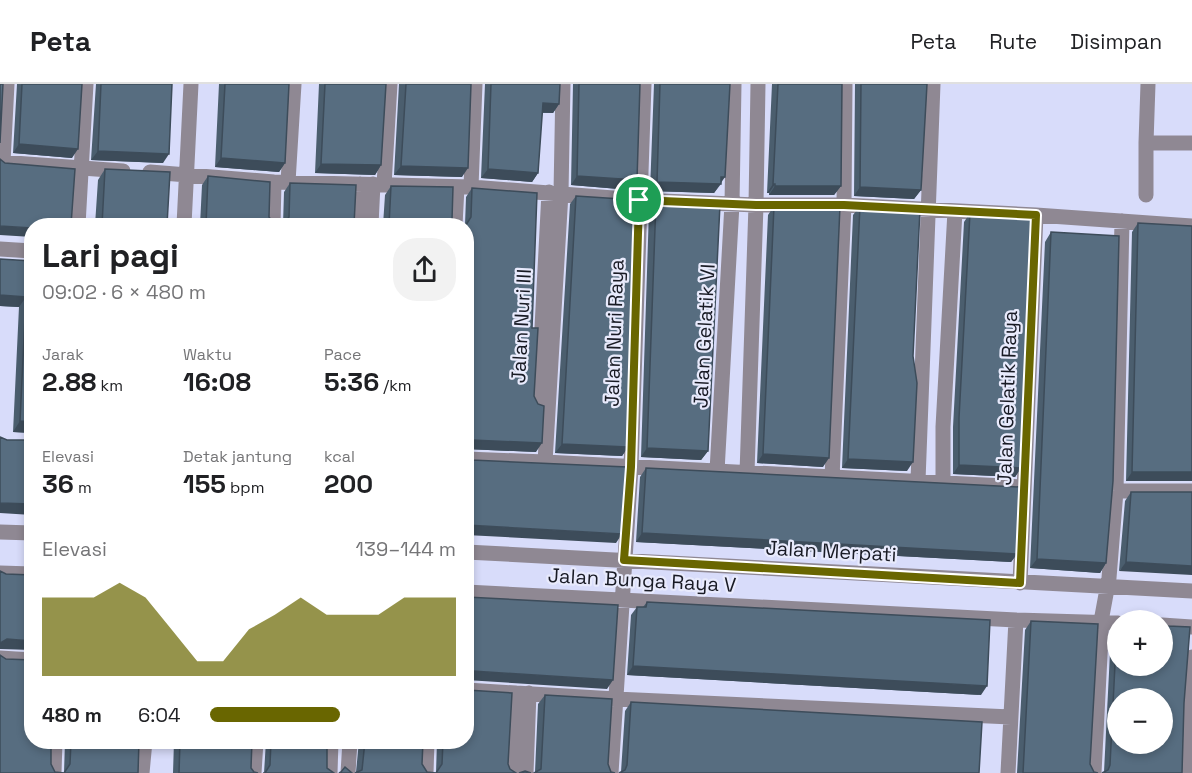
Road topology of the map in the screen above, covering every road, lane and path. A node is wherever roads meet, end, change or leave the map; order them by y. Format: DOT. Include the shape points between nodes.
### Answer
graph roads {
  1 [pos="7,84"];
  2 [pos="86,84"];
  3 [pos="191,84"];
  4 [pos="294,84"];
  5 [pos="390,84"];
  6 [pos="475,84"];
  7 [pos="563,84"];
  8 [pos="644,84"];
  9 [pos="734,84"];
  10 [pos="758,84"];
  11 [pos="845,84"];
  12 [pos="933,84"];
  13 [pos="1148,84"];
  14 [pos="1146,142"];
  15 [pos="1192,143"];
  16 [pos="2,162"];
  17 [pos="82,169"];
  18 [pos="187,174"];
  19 [pos="281,182"];
  20 [pos="373,184"];
  21 [pos="464,187"];
  22 [pos="555,192"];
  23 [pos="1146,195"];
  24 [pos="639,200"];
  25 [pos="732,204"];
  26 [pos="756,205"];
  27 [pos="844,205"];
  28 [pos="929,210"];
  29 [pos="955,211"];
  30 [pos="1036,215"];
  31 [pos="78,218"];
  32 [pos="184,218"];
  33 [pos="274,218"];
  34 [pos="361,218"];
  35 [pos="371,218"];
  36 [pos="457,218"];
  37 [pos="1122,221"];
  38 [pos="1192,226"];
  39 [pos="0,249"];
  40 [pos="24,250"];
  41 [pos="918,426"];
  42 [pos="943,427"];
  43 [pos="474,459"];
  44 [pos="540,462"];
  45 [pos="631,467"];
  46 [pos="717,471"];
  47 [pos="747,473"];
  48 [pos="832,478"];
  49 [pos="918,482"];
  50 [pos="943,482"];
  51 [pos="1024,487"];
  52 [pos="1116,491"];
  53 [pos="1192,491"];
  54 [pos="0,532"];
  55 [pos="24,533"];
  56 [pos="474,552"];
  57 [pos="624,560"];
  58 [pos="0,573"];
  59 [pos="24,574"];
  60 [pos="1020,583"];
  61 [pos="1107,586"];
  62 [pos="1192,591"];
  63 [pos="474,592"];
  64 [pos="623,600"];
  65 [pos="1109,610"];
  66 [pos="1016,620"];
  67 [pos="1107,623"];
  68 [pos="1173,626"];
  69 [pos="1192,627"];
  70 [pos="1107,651"];
  71 [pos="1192,657"];
  72 [pos="0,658"];
  73 [pos="24,660"];
  74 [pos="474,690"];
  75 [pos="523,693"];
  76 [pos="615,699"];
  77 [pos="1190,713"];
  78 [pos="1011,717"];
  79 [pos="1191,739"];
  80 [pos="55,749"];
  81 [pos="144,749"];
  82 [pos="256,749"];
  83 [pos="332,749"];
  84 [pos="350,749"];
  85 [pos="427,749"];
  86 [pos="54,773"];
  87 [pos="142,773"];
  88 [pos="254,773"];
  89 [pos="330,773"];
  90 [pos="348,773"];
  91 [pos="426,773"];
  92 [pos="512,773"];
  93 [pos="526,773"];
  94 [pos="611,773"];
  95 [pos="1008,773"];
  96 [pos="1094,773"];
  97 [pos="1188,773"];
  1 -- 16 [label="street"];
  2 -- 17 [label="street"];
  3 -- 18 [label="street"];
  4 -- 19 [label="street"];
  5 -- 20 [label="street"];
  6 -- 21 [label="street"];
  7 -- 22 [label="street, Jalan Nuri III"];
  8 -- 24 [label="street, Jalan Nuri Raya"];
  9 -- 25 [label="street, Jalan Gelatik VI"];
  10 -- 26 [label="street"];
  11 -- 27 [label="street"];
  12 -- 28 [label="street"];
  13 -- 14 [label="street"];
  14 -- 15 [label="street"];
  14 -- 23 [label="street"];
  16 -- 17 [label="street"];
  17 -- 18 [label="street"];
  17 -- 31 [label="street"];
  18 -- 19 [label="street"];
  18 -- 32 [label="street"];
  19 -- 20 [label="street"];
  19 -- 33 [label="street"];
  20 -- 21 [label="street"];
  20 -- 34 [label="street"];
  20 -- 35 [label="street"];
  21 -- 22 [label="street"];
  21 -- 36 [label="street"];
  22 -- 24 [label="street"];
  22 -- 44 [label="street, Jalan Nuri III"];
  24 -- 25 [label="street"];
  24 -- 45 [label="street, Jalan Nuri Raya"];
  25 -- 26 [label="street"];
  25 -- 46 [label="street, Jalan Gelatik VI"];
  26 -- 27 [label="street"];
  26 -- 47 [label="street"];
  27 -- 28 [label="street"];
  27 -- 48 [label="street"];
  28 -- 29 [label="street"];
  28 -- 41 [label="street"];
  29 -- 30 [label="street"];
  29 -- 42 [label="street"];
  30 -- 37 [label="street"];
  30 -- 51 [label="street, Jalan Gelatik Raya"];
  37 -- 38 [label="street"];
  37 -- 52 [label="street"];
  39 -- 40 [label="street"];
  41 -- 42 [label="street"];
  41 -- 49 [label="street"];
  42 -- 50 [label="street"];
  43 -- 44 [label="street"];
  44 -- 45 [label="street"];
  45 -- 46 [label="street"];
  45 -- 57 [label="street, Jalan Nuri Raya"];
  46 -- 47 [label="street"];
  47 -- 48 [label="street"];
  48 -- 49 [label="street"];
  49 -- 50 [label="street"];
  50 -- 51 [label="street"];
  51 -- 60 [label="street, Jalan Gelatik Raya"];
  52 -- 53 [label="street"];
  52 -- 61 [label="street"];
  54 -- 55 [label="street"];
  56 -- 57 [label="street, Jalan Merpati"];
  57 -- 60 [label="street, Jalan Merpati"];
  57 -- 64 [label="street, Jalan Nuri Raya"];
  58 -- 59 [label="street"];
  60 -- 61 [label="street, Jalan Merpati"];
  61 -- 62 [label="street, Jalan Merpati"];
  61 -- 65 [label="street"];
  63 -- 64 [label="street, Jalan Bunga Raya V"];
  64 -- 66 [label="street, Jalan Bunga Raya V"];
  64 -- 76 [label="street, Jalan Nuri Raya"];
  66 -- 67 [label="street, Jalan Bunga Raya V"];
  66 -- 78 [label="street"];
  68 -- 69 [label="street"];
  70 -- 96 [label="street"];
  71 -- 77 [label="street"];
  72 -- 73 [label="street"];
  74 -- 75 [label="street"];
  75 -- 76 [label="street"];
  75 -- 92 [label="street"];
  75 -- 93 [label="street"];
  76 -- 78 [label="street"];
  76 -- 94 [label="street, Jalan Nuri Raya"];
  77 -- 79 [label="street"];
  78 -- 95 [label="street"];
  79 -- 97 [label="street"];
  80 -- 86 [label="street"];
  81 -- 87 [label="street"];
  82 -- 88 [label="street"];
  83 -- 89 [label="street"];
  84 -- 90 [label="street"];
  85 -- 91 [label="street"];
}
